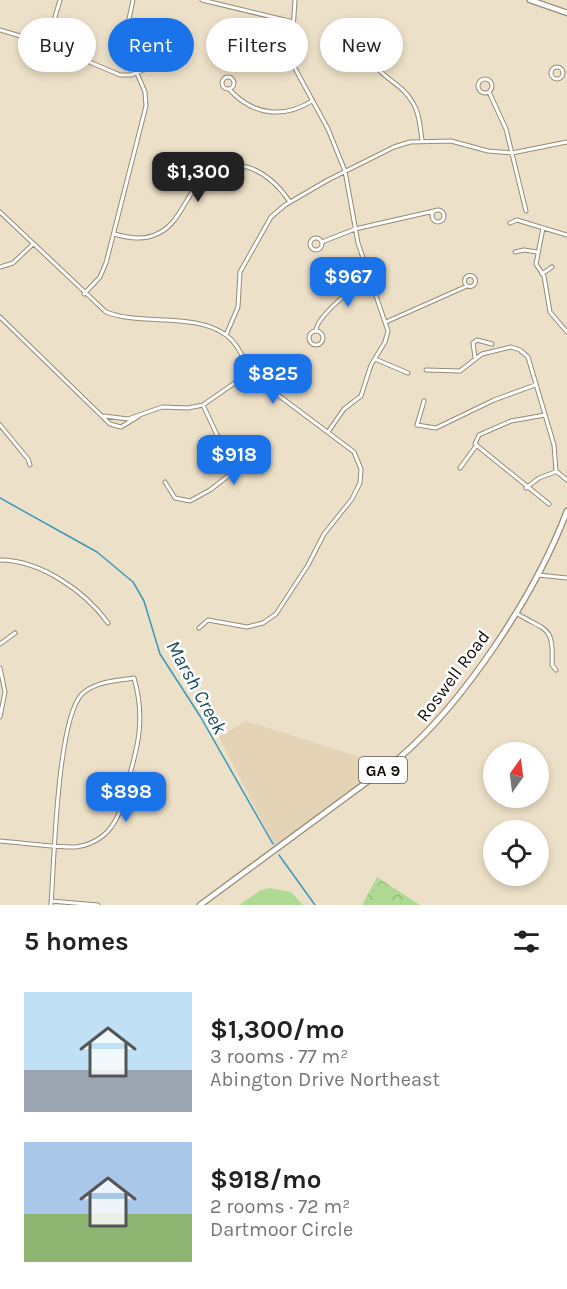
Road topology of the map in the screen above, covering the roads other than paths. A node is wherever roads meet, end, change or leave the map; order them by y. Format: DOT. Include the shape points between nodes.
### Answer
graph roads {
  1 [pos="60,0"];
  2 [pos="133,0"];
  3 [pos="202,0"];
  4 [pos="295,0"];
  5 [pos="530,0"];
  6 [pos="567,13"];
  7 [pos="55,18"];
  8 [pos="277,18"];
  9 [pos="294,18"];
  10 [pos="0,30"];
  11 [pos="18,35"];
  12 [pos="96,66"];
  13 [pos="297,72"];
  14 [pos="378,72"];
  15 [pos="136,73"];
  16 [pos="565,77"];
  17 [pos="229,89"];
  18 [pos="489,92"];
  19 [pos="312,101"];
  20 [pos="422,140"];
  21 [pos="567,142"];
  22 [pos="512,153"];
  23 [pos="345,171"];
  24 [pos="290,202"];
  25 [pos="434,211"];
  26 [pos="526,211"];
  27 [pos="0,212"];
  28 [pos="510,223"];
  29 [pos="543,228"];
  30 [pos="355,229"];
  31 [pos="114,234"];
  32 [pos="567,235"];
  33 [pos="322,242"];
  34 [pos="33,245"];
  35 [pos="515,252"];
  36 [pos="537,253"];
  37 [pos="0,267"];
  38 [pos="552,267"];
  39 [pos="543,273"];
  40 [pos="370,279"];
  41 [pos="467,286"];
  42 [pos="84,294"];
  43 [pos="0,316"];
  44 [pos="386,322"];
  45 [pos="316,331"];
  46 [pos="567,332"];
  47 [pos="226,334"];
  48 [pos="492,344"];
  49 [pos="475,357"];
  50 [pos="375,359"];
  51 [pos="426,370"];
  52 [pos="249,373"];
  53 [pos="408,373"];
  54 [pos="535,385"];
  55 [pos="424,401"];
  56 [pos="203,405"];
  57 [pos="99,414"];
  58 [pos="545,415"];
  59 [pos="139,416"];
  60 [pos="0,424"];
  61 [pos="328,432"];
  62 [pos="476,446"];
  63 [pos="238,463"];
  64 [pos="254,463"];
  65 [pos="30,465"];
  66 [pos="460,468"];
  67 [pos="556,471"];
  68 [pos="567,480"];
  69 [pos="165,482"];
  70 [pos="526,488"];
  71 [pos="549,504"];
  72 [pos="567,511"];
  73 [pos="0,560"];
  74 [pos="538,575"];
  75 [pos="567,578"];
  76 [pos="515,612"];
  77 [pos="108,623"];
  78 [pos="199,628"];
  79 [pos="15,633"];
  80 [pos="0,644"];
  81 [pos="0,668"];
  82 [pos="556,670"];
  83 [pos="0,717"];
  84 [pos="0,841"];
  85 [pos="55,845"];
  86 [pos="51,903"];
  87 [pos="98,905"];
  88 [pos="200,905"];
  1 -- 7 [label="street"];
  2 -- 15 [label="street" via="124,43"];
  3 -- 8 [label="street"];
  4 -- 9 [label="street"];
  5 -- 6 [label="main road"];
  10 -- 11 [label="street"];
  12 -- 15 [label="street" via="114,74"];
  13 -- 19 [label="street"];
  14 -- 20 [label="street" via="413,102"];
  15 -- 31 [label="street" via="145,92 146,106"];
  16 -- 16 [label="street" via="554,78 552,71 560,68"];
  17 -- 17 [label="street" via="234,81 225,77 222,85"];
  17 -- 19 [label="street" via="248,105 271,113 292,112"];
  18 -- 18 [label="street" via="490,82 481,81 480,91"];
  18 -- 22 [label="street"];
  19 -- 23 [label="street"];
  20 -- 22 [label="street" via="450,141"];
  20 -- 23 [label="street" via="394,147"];
  21 -- 22 [label="street"];
  22 -- 26 [label="street"];
  23 -- 24 [label="street"];
  23 -- 30 [label="street"];
  24 -- 31 [label="street" via="264,173 247,166 228,166 202,180 173,223 160,233 140,238"];
  24 -- 47 [label="street" via="272,217 240,272 238,308"];
  25 -- 30 [label="street"];
  27 -- 34 [label="street"];
  28 -- 29 [label="street" via="517,220"];
  29 -- 32 [label="street"];
  29 -- 36 [label="street"];
  30 -- 33 [label="street"];
  30 -- 40 [label="street"];
  31 -- 42 [label="street" via="103,271"];
  33 -- 33 [label="street" via="317,250 310,243 317,237"];
  34 -- 37 [label="street" via="13,262"];
  34 -- 42 [label="street"];
  35 -- 36 [label="street"];
  36 -- 39 [label="street" via="536,264"];
  38 -- 39 [label="street"];
  39 -- 46 [label="street" via="550,312"];
  40 -- 44 [label="street"];
  40 -- 45 [label="street" via="357,285 322,316"];
  41 -- 44 [label="street"];
  42 -- 47 [label="street" via="99,309 113,315 208,327"];
  43 -- 57 [label="street"];
  44 -- 50 [label="street" via="387,338"];
  45 -- 45 [label="street" via="309,338 316,345 323,338"];
  47 -- 52 [label="street" via="239,349"];
  48 -- 49 [label="street" via="477,340 473,343"];
  49 -- 51 [label="street" via="460,371"];
  49 -- 54 [label="street" via="511,347 520,350 528,357"];
  50 -- 53 [label="street"];
  50 -- 61 [label="street" via="361,396 344,409"];
  52 -- 56 [label="street"];
  52 -- 61 [label="street"];
  54 -- 55 [label="street" via="436,428 417,425"];
  54 -- 58 [label="street"];
  56 -- 59 [label="street" via="162,407"];
  56 -- 63 [label="street" via="214,430 235,452"];
  57 -- 59 [label="street" via="119,420"];
  57 -- 59 [label="street" via="118,427"];
  58 -- 62 [label="street" via="511,421 479,435"];
  58 -- 67 [label="street" via="554,445"];
  60 -- 65 [label="street"];
  61 -- 78 [label="street" via="357,455 360,483 324,534 282,607 255,626 238,627 208,620"];
  62 -- 66 [label="street"];
  62 -- 70 [label="street"];
  63 -- 64 [label="street"];
  63 -- 69 [label="street" via="232,475 190,501 175,498"];
  67 -- 68 [label="street"];
  67 -- 70 [label="street" via="534,480"];
  70 -- 71 [label="street"];
  72 -- 74 [label="main road, Roswell Road / GA 9"];
  73 -- 77 [label="street" via="25,562 47,573 91,603"];
  74 -- 75 [label="street"];
  74 -- 76 [label="main road, Roswell Road / GA 9"];
  76 -- 82 [label="street" via="547,630 553,639 552,665"];
  76 -- 88 [label="main road, Roswell Road / GA 9" via="445,714 417,744"];
  79 -- 80 [label="street"];
  81 -- 83 [label="street" via="5,692"];
  84 -- 85 [label="street"];
  85 -- 85 [label="street" via="61,772 74,705 88,689 134,678 141,702 141,725 117,819 106,834 92,843 76,847"];
  85 -- 86 [label="street"];
  86 -- 87 [label="street"];
}
